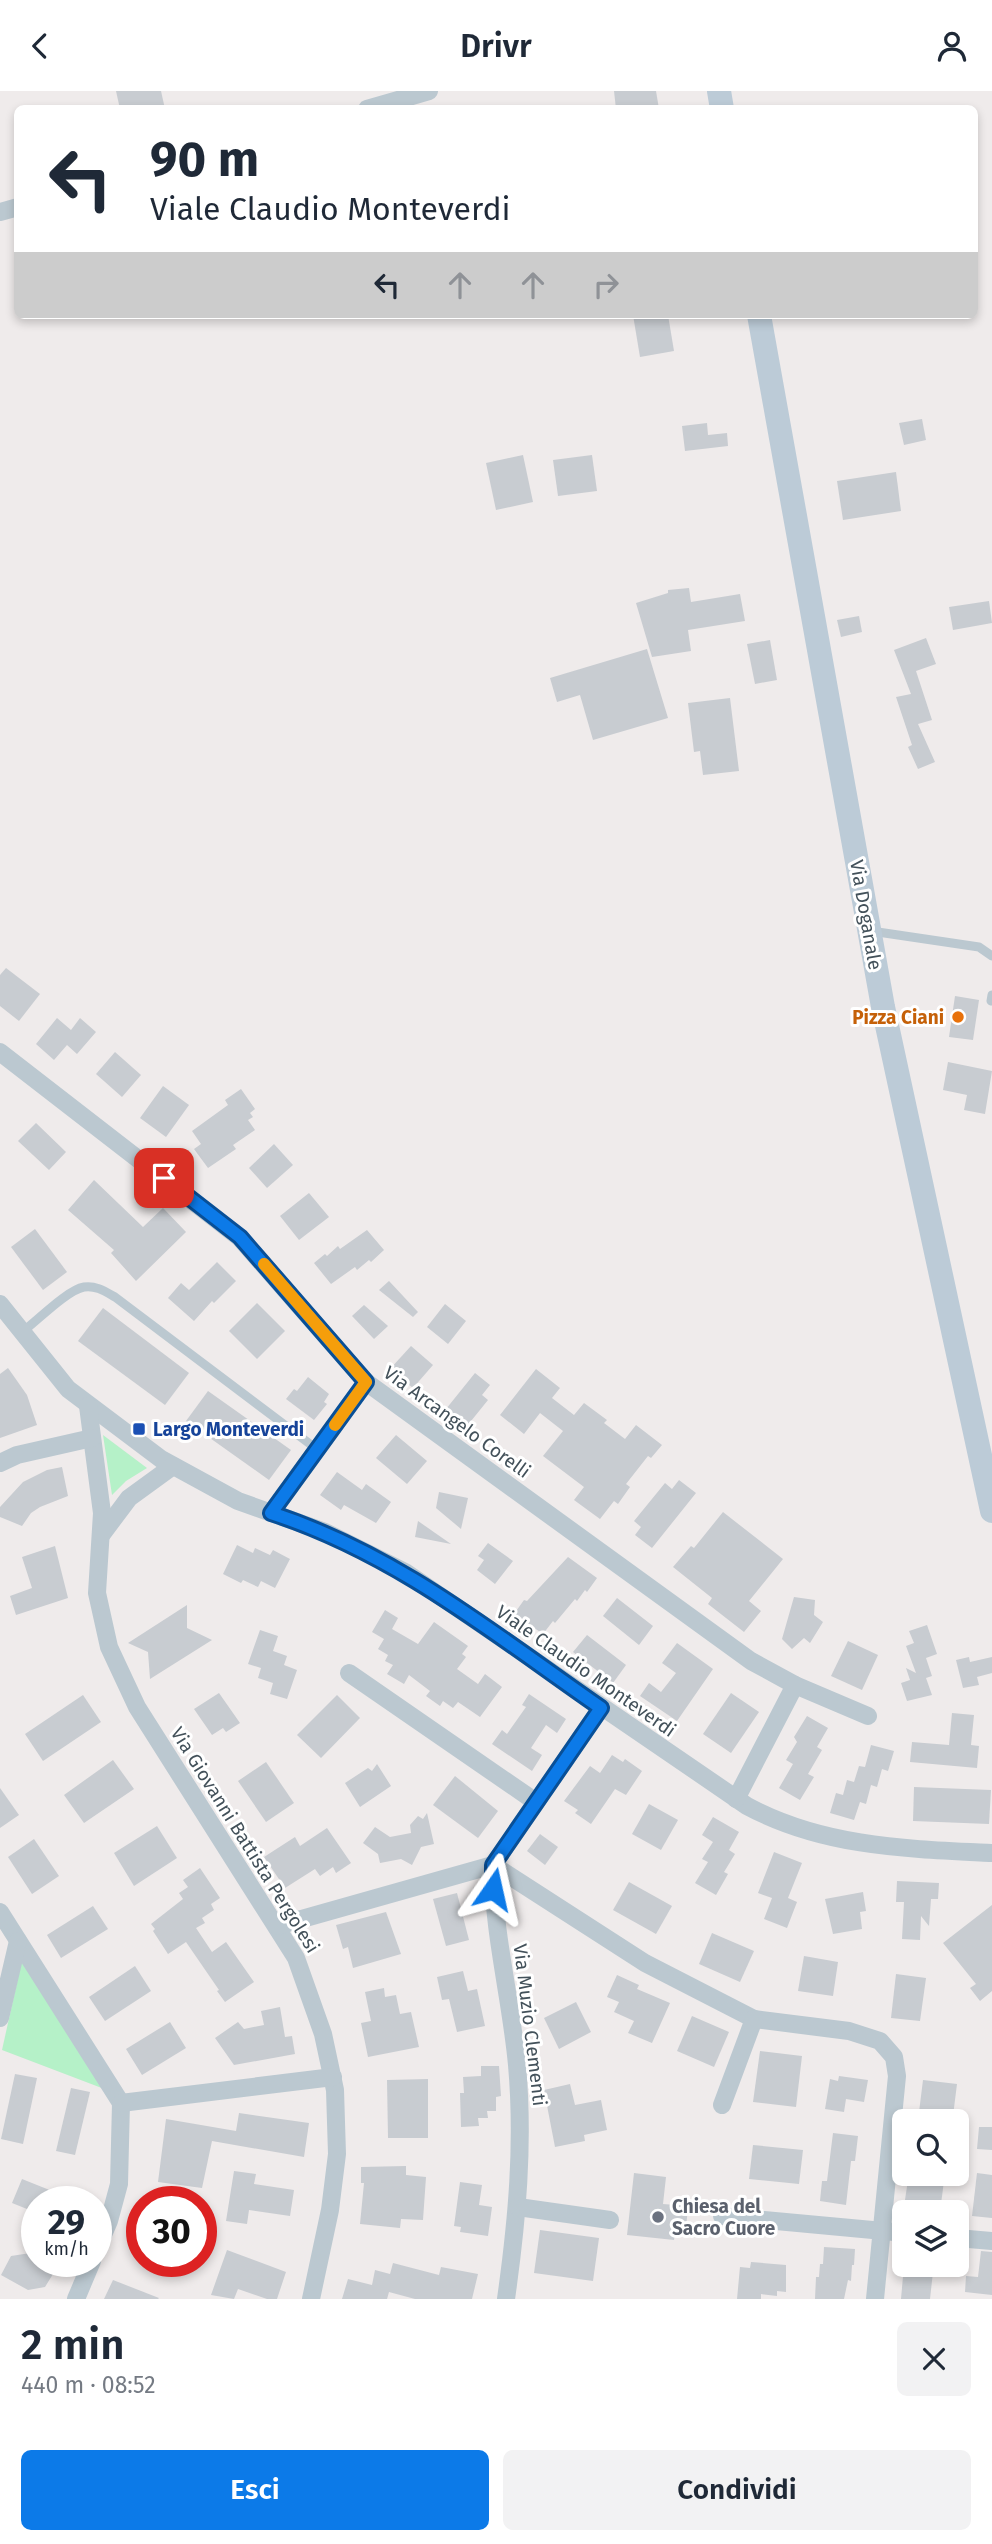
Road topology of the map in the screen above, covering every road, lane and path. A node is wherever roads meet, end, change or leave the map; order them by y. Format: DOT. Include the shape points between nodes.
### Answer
graph roads {
  1 [pos="429,91"];
  2 [pos="381,105"];
  3 [pos="760,319"];
  4 [pos="869,931"];
  5 [pos="992,956"];
  6 [pos="992,995"];
  7 [pos="991,1001"];
  8 [pos="0,1052"];
  9 [pos="0,1304"];
  10 [pos="22,1332"];
  11 [pos="366,1382"];
  12 [pos="88,1406"];
  13 [pos="92,1438"];
  14 [pos="318,1450"];
  15 [pos="0,1463"];
  16 [pos="173,1466"];
  17 [pos="992,1511"];
  18 [pos="271,1513"];
  19 [pos="102,1534"];
  20 [pos="349,1673"];
  21 [pos="795,1685"];
  22 [pos="601,1708"];
  23 [pos="868,1717"];
  24 [pos="736,1799"];
  25 [pos="536,1802"];
  26 [pos="992,1853"];
  27 [pos="493,1865"];
  28 [pos="0,1912"];
  29 [pos="276,1926"];
  30 [pos="18,1941"];
  31 [pos="0,2018"];
  32 [pos="754,2019"];
  33 [pos="333,2077"];
  34 [pos="121,2103"];
  35 [pos="722,2105"];
  36 [pos="518,2207"];
  37 [pos="112,2208"];
  38 [pos="722,2216"];
  39 [pos="610,2220"];
  40 [pos="882,2231"];
  41 [pos="892,2232"];
  42 [pos="969,2239"];
  43 [pos="992,2241"];
  44 [pos="85,2277"];
  45 [pos="76,2299"];
  46 [pos="311,2299"];
  47 [pos="506,2299"];
  48 [pos="875,2299"];
  1 -- 2 [label="street"];
  3 -- 4 [label="main road, Via Doganale"];
  4 -- 5 [label="lane" via="979,947"];
  4 -- 17 [label="main road, Via Doganale"];
  6 -- 7 [label="lane"];
  8 -- 11 [label="street, Via Arcangelo Corelli" via="240,1237"];
  9 -- 10 [label="street, Viale Claudio Monteverdi"];
  10 -- 12 [label="street, Viale Claudio Monteverdi"];
  10 -- 14 [label="lane" via="78,1289 100,1289"];
  11 -- 14 [label="street"];
  11 -- 21 [label="street, Via Arcangelo Corelli" via="736,1651"];
  12 -- 13 [label="street, Via Giovanni Battista Pergolesi"];
  12 -- 16 [label="street, Viale Claudio Monteverdi"];
  13 -- 15 [label="street"];
  13 -- 19 [label="street, Via Giovanni Battista Pergolesi"];
  14 -- 18 [label="street"];
  16 -- 18 [label="street, Viale Claudio Monteverdi"];
  16 -- 19 [label="street" via="129,1498"];
  18 -- 22 [label="street, Viale Claudio Monteverdi" via="341,1539 393,1566"];
  19 -- 29 [label="street, Via Giovanni Battista Pergolesi" via="99,1604 123,1682"];
  20 -- 25 [label="street"];
  21 -- 23 [label="street, Via Arcangelo Corelli"];
  21 -- 24 [label="street"];
  22 -- 24 [label="street, Viale Claudio Monteverdi"];
  22 -- 25 [label="street"];
  24 -- 26 [label="street, Viale Claudio Monteverdi" via="783,1823 828,1838"];
  25 -- 27 [label="street"];
  27 -- 29 [label="street"];
  27 -- 32 [label="street" via="645,1963"];
  27 -- 36 [label="street, Via Muzio Clementi" via="494,1910 517,2064"];
  28 -- 30 [label="street"];
  29 -- 33 [label="street, Via Giovanni Battista Pergolesi" via="310,1990"];
  30 -- 31 [label="street"];
  30 -- 34 [label="street"];
  32 -- 35 [label="street"];
  32 -- 40 [label="street" via="856,2033 880,2041 891,2052 897,2076"];
  33 -- 34 [label="street"];
  33 -- 46 [label="street, Via Giovanni Battista Pergolesi" via="335,2171"];
  34 -- 37 [label="street" via="119,2184"];
  36 -- 39 [label="street"];
  36 -- 47 [label="street, Via Muzio Clementi"];
  38 -- 40 [label="street"];
  40 -- 41 [label="street"];
  40 -- 48 [label="street"];
  42 -- 43 [label="street"];
  44 -- 45 [label="street"];
}
